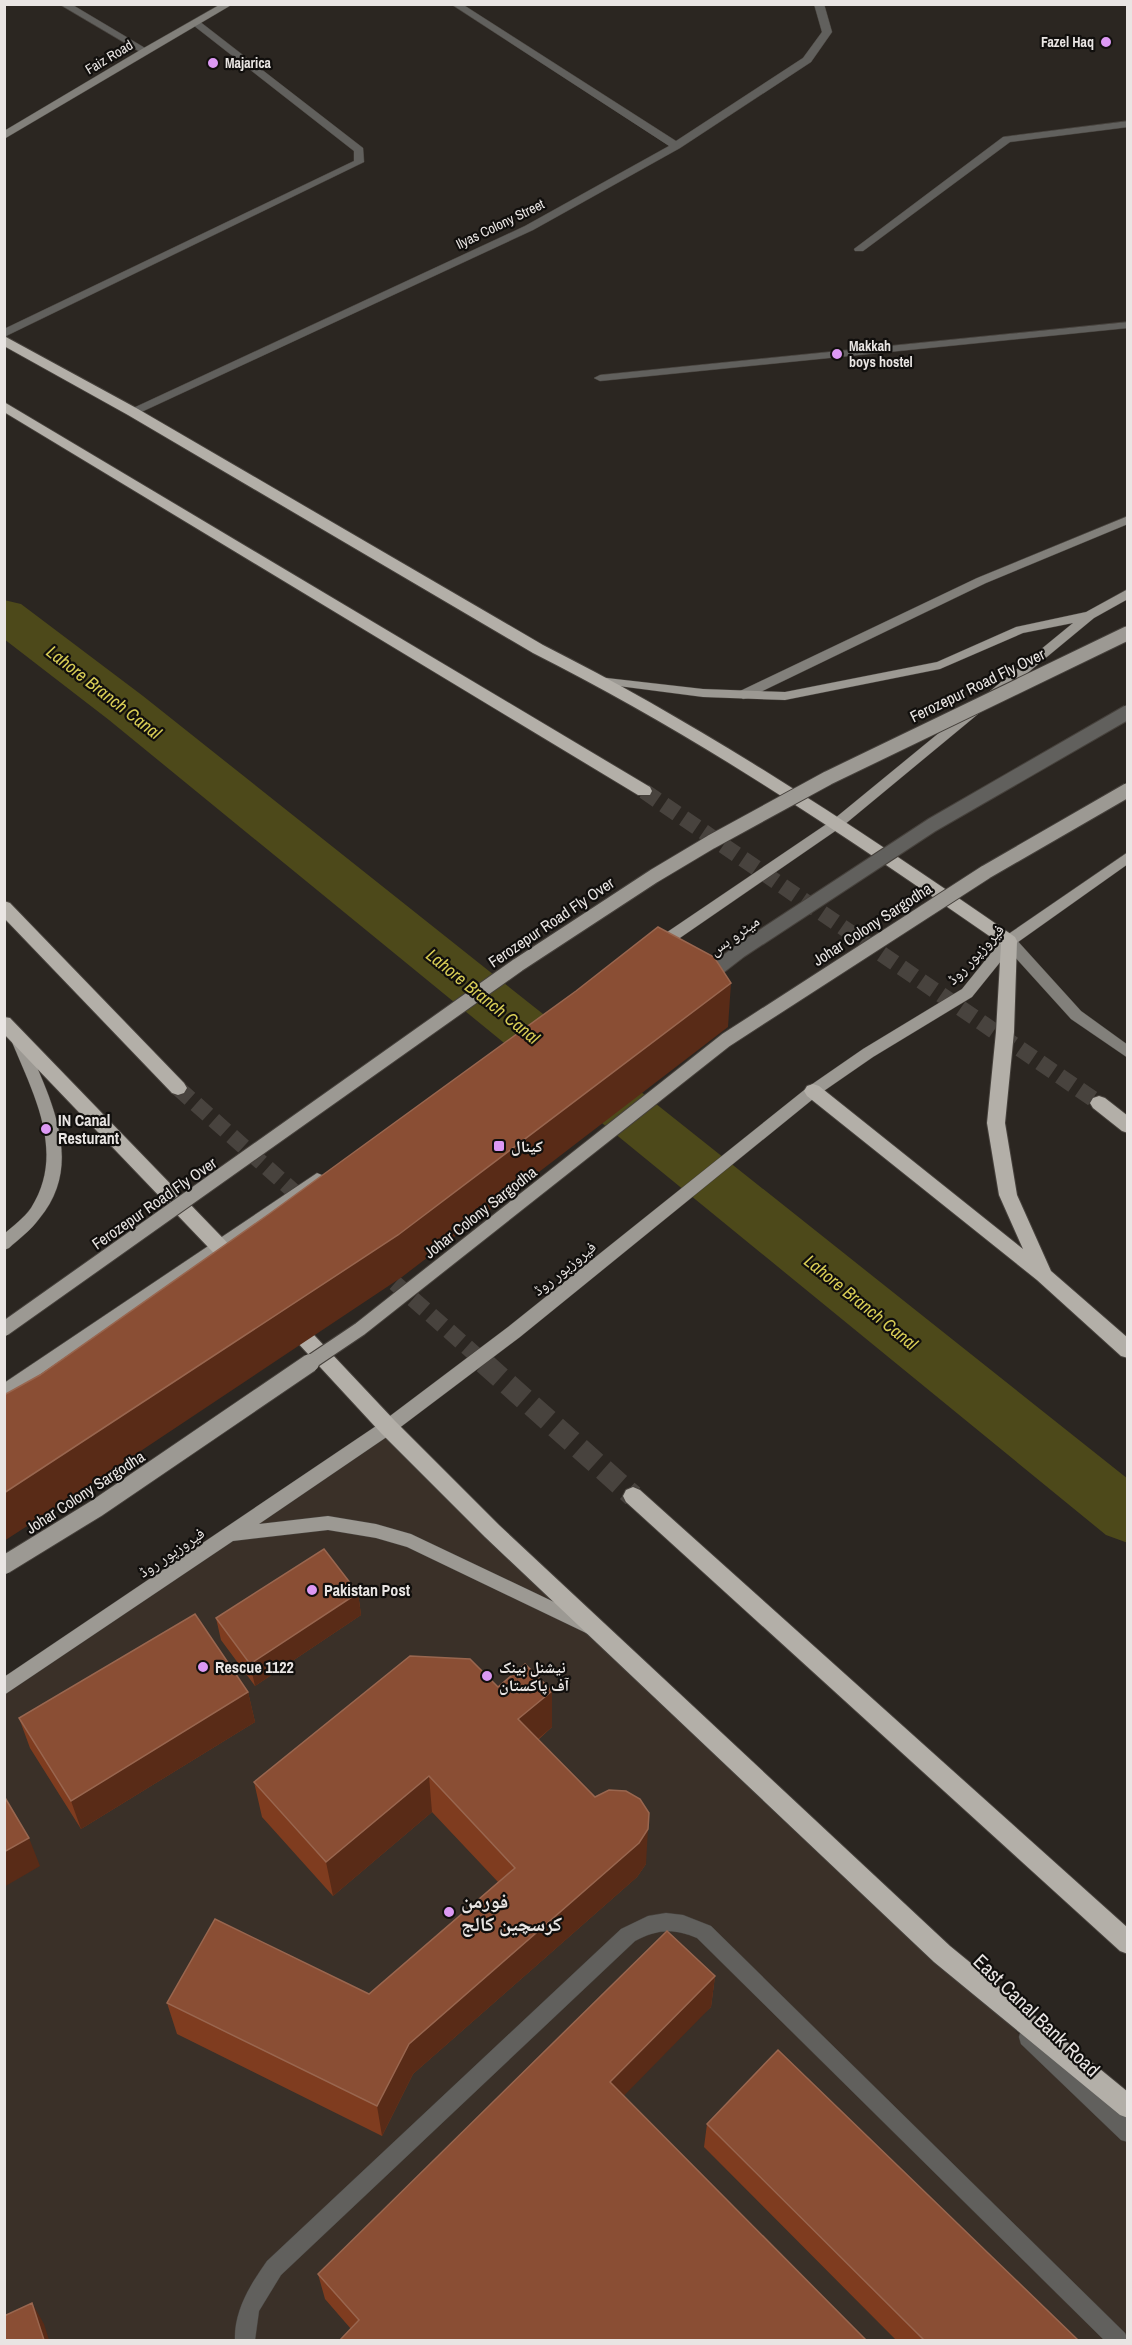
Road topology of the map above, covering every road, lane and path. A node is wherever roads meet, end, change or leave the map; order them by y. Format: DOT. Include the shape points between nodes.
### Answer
graph roads {
  1 [pos="63,4"];
  2 [pos="229,4"];
  3 [pos="455,4"];
  4 [pos="819,4"];
  5 [pos="196,24"];
  6 [pos="145,51"];
  7 [pos="1128,124"];
  8 [pos="4,136"];
  9 [pos="676,146"];
  10 [pos="859,249"];
  11 [pos="1128,325"];
  12 [pos="4,334"];
  13 [pos="4,340"];
  14 [pos="600,378"];
  15 [pos="4,406"];
  16 [pos="133,412"];
  17 [pos="1128,520"];
  18 [pos="1128,593"];
  19 [pos="1090,615"];
  20 [pos="1128,633"];
  21 [pos="603,680"];
  22 [pos="743,695"];
  23 [pos="1128,712"];
  24 [pos="1128,790"];
  25 [pos="644,791"];
  26 [pos="839,822"];
  27 [pos="1128,858"];
  28 [pos="4,907"];
  29 [pos="1009,941"];
  30 [pos="642,957"];
  31 [pos="693,987"];
  32 [pos="11,1030"];
  33 [pos="1128,1053"];
  34 [pos="178,1088"];
  35 [pos="813,1091"];
  36 [pos="1099,1103"];
  37 [pos="1128,1126"];
  38 [pos="327,1172"];
  39 [pos="4,1244"];
  40 [pos="219,1246"];
  41 [pos="1044,1276"];
  42 [pos="251,1281"];
  43 [pos="275,1306"];
  44 [pos="4,1329"];
  45 [pos="1128,1350"];
  46 [pos="4,1392"];
  47 [pos="388,1427"];
  48 [pos="633,1496"];
  49 [pos="229,1534"];
  50 [pos="4,1565"];
  51 [pos="598,1631"];
  52 [pos="4,1687"];
  53 [pos="1128,1943"];
  54 [pos="942,1954"];
  55 [pos="1128,2107"];
  56 [pos="1128,2133"];
  57 [pos="245,2340"];
  58 [pos="1118,2340"];
  1 -- 6 [label="street"];
  2 -- 5 [label="street, Faiz Road"];
  3 -- 9 [label="street"];
  4 -- 9 [label="street, Ilyas Colony Street" via="827,32 807,60"];
  5 -- 6 [label="street, Faiz Road"];
  5 -- 12 [label="street" via="359,150 359,162"];
  6 -- 8 [label="street, Faiz Road"];
  7 -- 10 [label="street" via="1007,140"];
  9 -- 16 [label="street, Ilyas Colony Street" via="529,228"];
  11 -- 14 [label="street"];
  13 -- 16 [label="highway"];
  15 -- 25 [label="highway"];
  16 -- 21 [label="highway" via="538,649"];
  17 -- 22 [label="street" via="944,598"];
  18 -- 19 [label="main road"];
  19 -- 22 [label="main road" via="1020,630 929,668 785,696"];
  19 -- 26 [label="main road"];
  20 -- 44 [label="main road, Ferozepur Road Fly Over, bridge" via="773,805 654,875 527,957"];
  21 -- 22 [label="main road"];
  21 -- 26 [label="highway"];
  23 -- 31 [label="street, میٹرو بس, bridge" via="932,825 740,951"];
  24 -- 50 [label="main road, Johar Colony Sargodha, bridge" via="986,872 726,1040 360,1329 97,1508"];
  26 -- 29 [label="highway"];
  26 -- 30 [label="main road"];
  27 -- 29 [label="main road, فیروزپور روڈ"];
  28 -- 34 [label="highway"];
  29 -- 33 [label="street" via="1076,1015"];
  29 -- 35 [label="main road, فیروزپور روڈ" via="967,993"];
  29 -- 41 [label="highway" via="996,1123 1008,1195"];
  32 -- 39 [label="main road" via="49,1116 55,1142 51,1184 35,1214"];
  32 -- 40 [label="highway"];
  35 -- 41 [label="highway"];
  35 -- 47 [label="main road, فیروزپور روڈ" via="514,1332"];
  36 -- 37 [label="highway"];
  38 -- 40 [label="main road"];
  40 -- 42 [label="highway"];
  40 -- 46 [label="main road"];
  41 -- 45 [label="highway"];
  43 -- 47 [label="highway"];
  47 -- 49 [label="main road, فیروزپور روڈ"];
  47 -- 51 [label="highway"];
  48 -- 53 [label="highway"];
  49 -- 51 [label="main road" via="328,1523 376,1531 411,1541"];
  49 -- 52 [label="main road, فیروزپور روڈ"];
  51 -- 54 [label="highway"];
  54 -- 55 [label="highway"];
  54 -- 56 [label="street, East Canal Bank Road"];
  57 -- 58 [label="street" via="255,2296 274,2268 628,1935 647,1923 666,1920 704,1932"];
}
